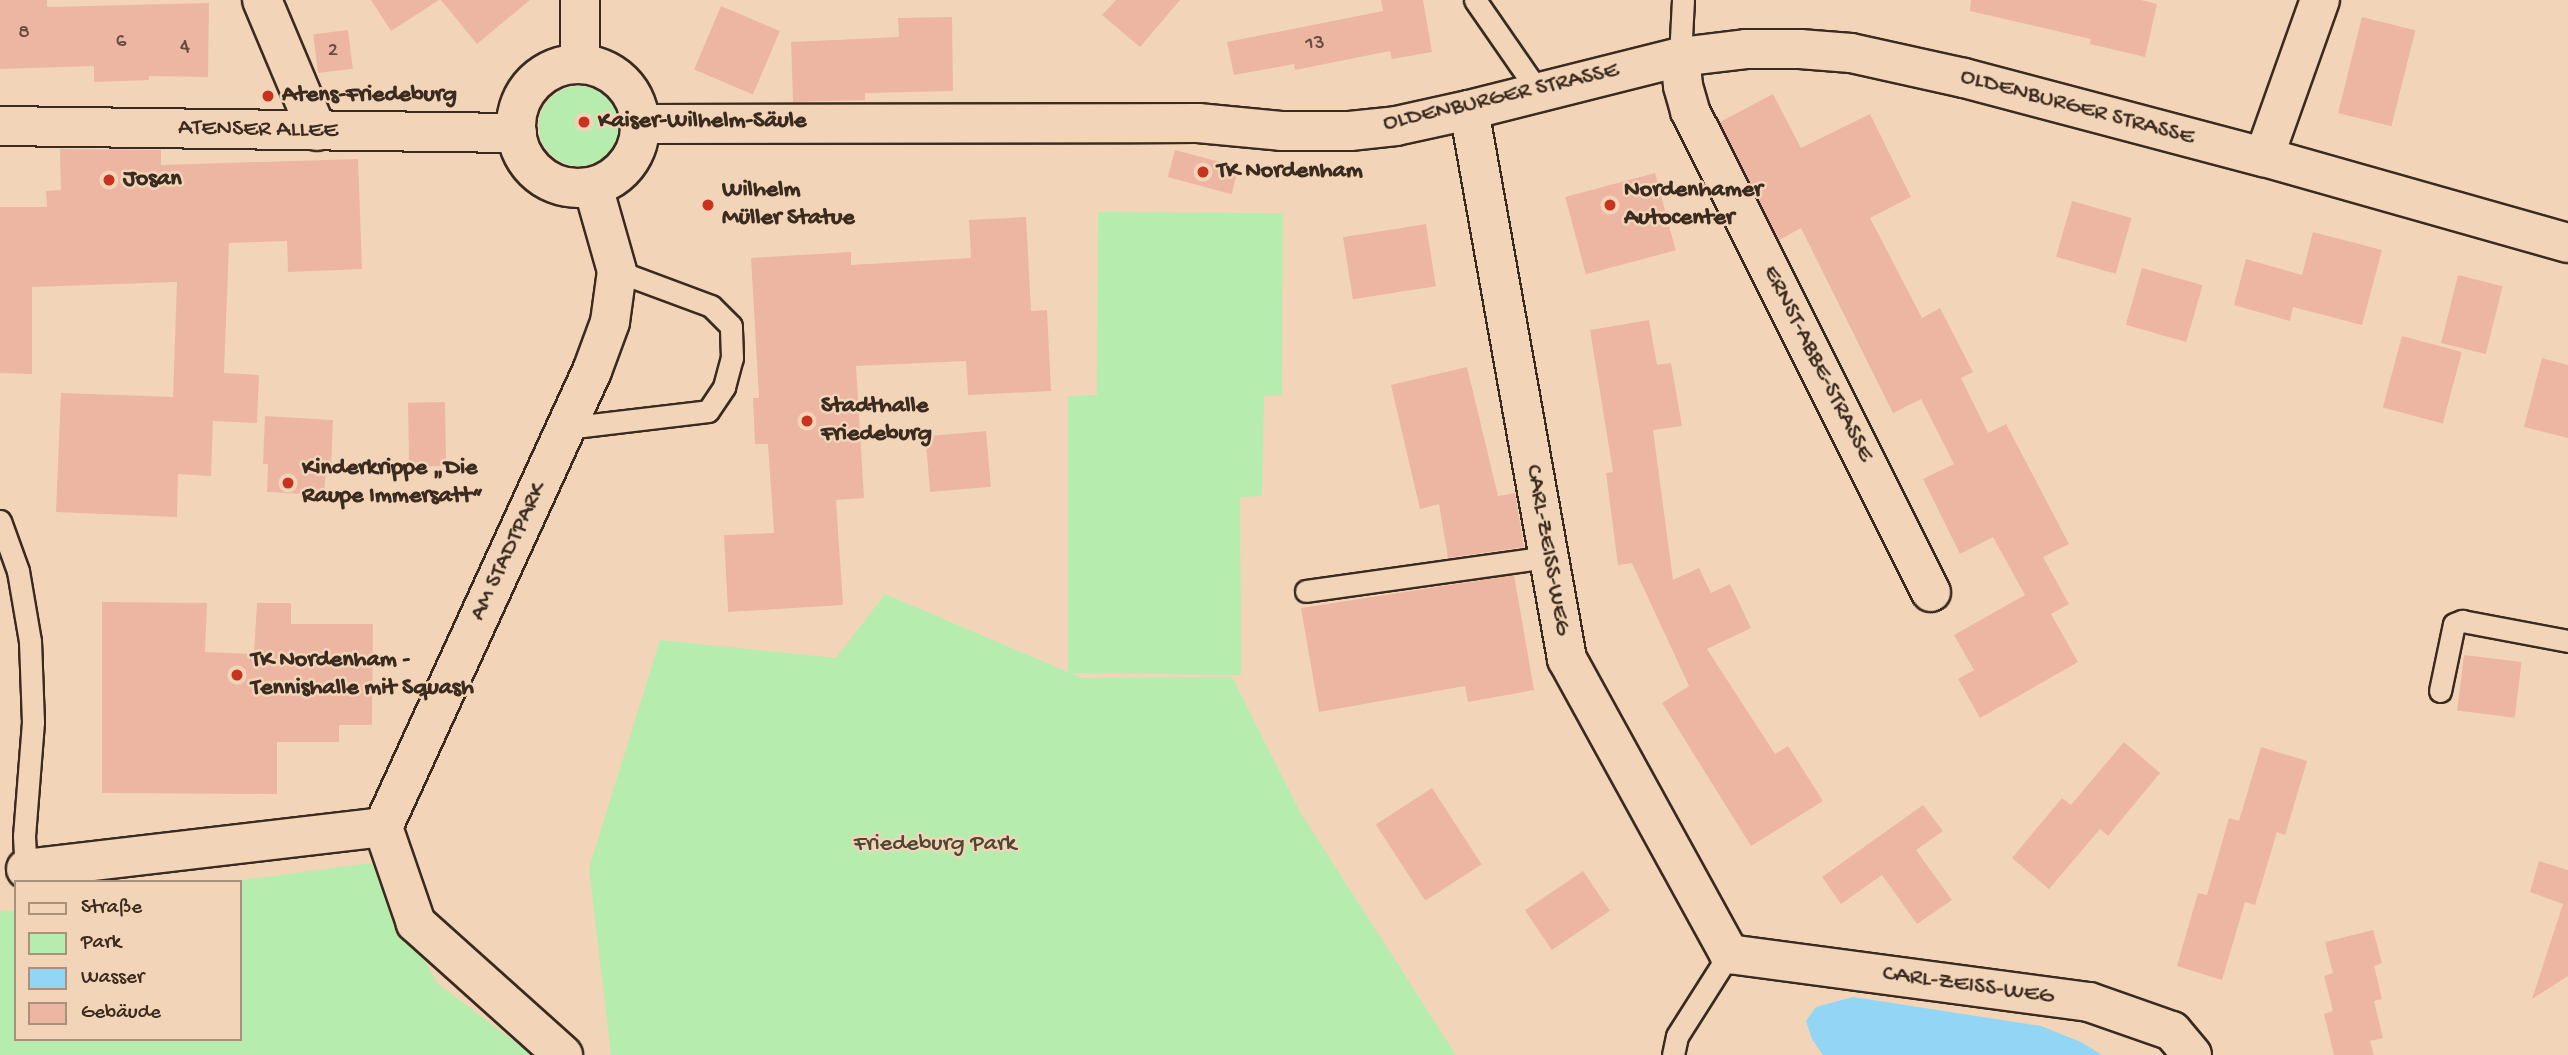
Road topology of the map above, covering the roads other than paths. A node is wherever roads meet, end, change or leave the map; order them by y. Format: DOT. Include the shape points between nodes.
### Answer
graph roads {
  1 [pos="262,0"];
  2 [pos="580,0"];
  3 [pos="1475,0"];
  4 [pos="1683,0"];
  5 [pos="2320,0"];
  6 [pos="1680,57"];
  7 [pos="580,63"];
  8 [pos="1538,91"];
  9 [pos="1469,110"];
  10 [pos="640,124"];
  11 [pos="0,126"];
  12 [pos="317,131"];
  13 [pos="517,133"];
  14 [pos="2264,157"];
  15 [pos="593,187"];
  16 [pos="2568,243"];
  17 [pos="617,271"];
  18 [pos="566,428"];
  19 [pos="0,521"];
  20 [pos="1549,556"];
  21 [pos="1306,592"];
  22 [pos="1931,592"];
  23 [pos="2568,641"];
  24 [pos="2440,691"];
  25 [pos="383,827"];
  26 [pos="26,869"];
  27 [pos="1729,954"];
  28 [pos="563,1055"];
  29 [pos="1674,1055"];
  30 [pos="2192,1055"];
  1 -- 12 [label="street"];
  2 -- 7 [label="street"];
  3 -- 8 [label="lane"];
  4 -- 6 [label="lane"];
  5 -- 14 [label="street"];
  6 -- 8 [label="street, OLDENBURGER STRASSE"];
  6 -- 14 [label="street, OLDENBURGER STRASSE" via="1746,49 1851,53"];
  6 -- 22 [label="street, ERNST-ABBE-STRASSE" via="1690,111"];
  7 -- 10 [label="street" via="603,69 623,82 636,102"];
  7 -- 13 [label="street" via="552,70 529,88 519,106"];
  8 -- 9 [label="street, OLDENBURGER STRASSE"];
  9 -- 10 [label="street, OLDENBURGER STRASSE" via="1350,131 1281,131 1198,123"];
  9 -- 20 [label="street, CARL-ZEISS-WEG"];
  10 -- 15 [label="street" via="638,145 628,164"];
  11 -- 12 [label="street, ATENSER ALLEE"];
  12 -- 13 [label="street, ATENSER ALLEE"];
  13 -- 15 [label="street" via="522,153 540,175 565,187"];
  14 -- 16 [label="street, OLDENBURGER STRASSE"];
  15 -- 17 [label="street, AM STADTPARK"];
  17 -- 18 [label="street, AM STADTPARK" via="610,322"];
  17 -- 18 [label="lane" via="711,306 731,326 732,358 724,387 708,411"];
  18 -- 25 [label="street, AM STADTPARK"];
  19 -- 26 [label="lane" via="18,572 30,641 33,722 24,836"];
  20 -- 21 [label="lane"];
  20 -- 27 [label="street, CARL-ZEISS-WEG" via="1567,659"];
  23 -- 24 [label="lane" via="2462,621 2454,624"];
  25 -- 26 [label="street"];
  25 -- 28 [label="street" via="416,923"];
  27 -- 29 [label="lane" via="1677,1036"];
  27 -- 30 [label="street, CARL-ZEISS-WEG" via="2089,1002 2172,1031"];
}
